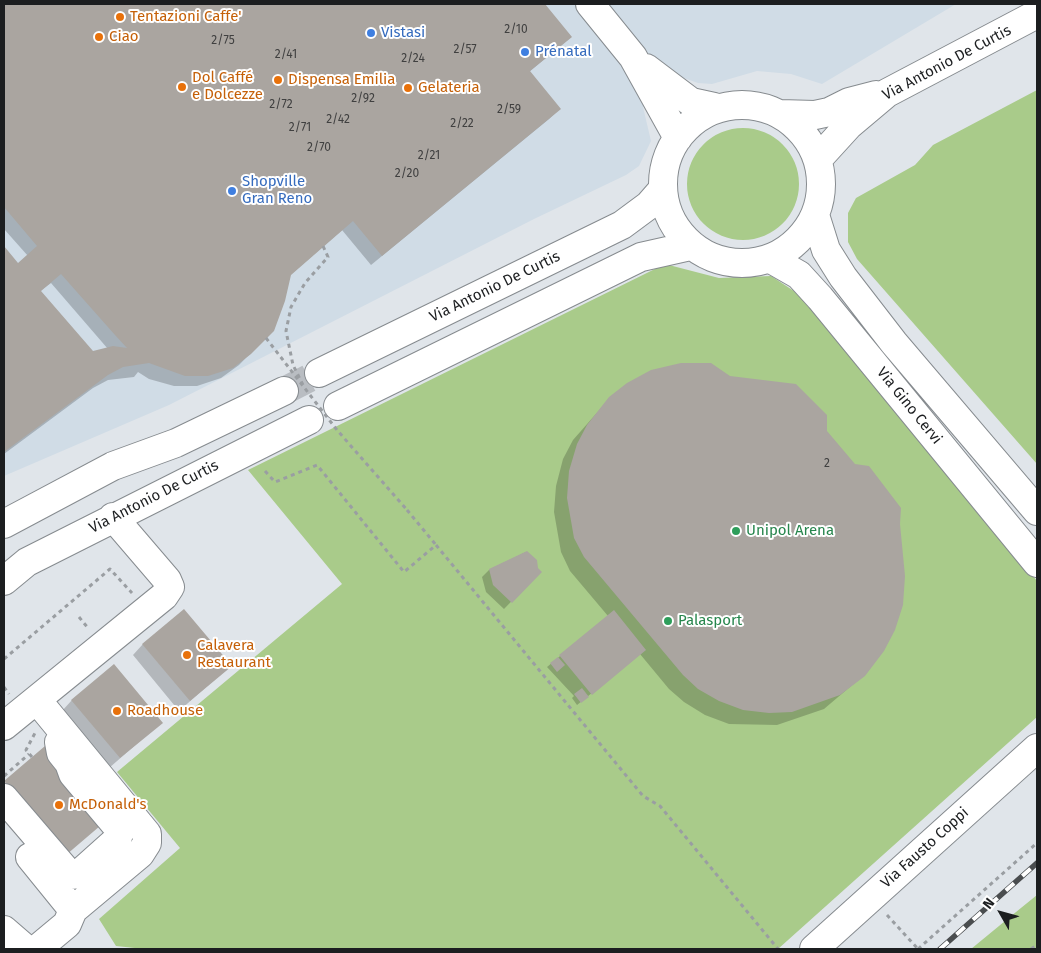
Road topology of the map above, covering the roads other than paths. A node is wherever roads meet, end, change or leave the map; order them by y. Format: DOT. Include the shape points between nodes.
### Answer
graph roads {
  1 [pos="590,4"];
  2 [pos="1037,14"];
  3 [pos="633,57"];
  4 [pos="887,93"];
  5 [pos="714,107"];
  6 [pos="780,114"];
  7 [pos="678,138"];
  8 [pos="818,159"];
  9 [pos="663,189"];
  10 [pos="815,215"];
  11 [pos="690,246"];
  12 [pos="771,259"];
  13 [pos="338,406"];
  14 [pos="309,420"];
  15 [pos="1037,511"];
  16 [pos="113,517"];
  17 [pos="4,524"];
  18 [pos="1037,563"];
  19 [pos="4,581"];
  20 [pos="37,700"];
  21 [pos="4,726"];
  22 [pos="46,726"];
  23 [pos="1037,748"];
  24 [pos="4,798"];
  25 [pos="4,825"];
  26 [pos="73,910"];
  27 [pos="4,930"];
  28 [pos="26,949"];
  29 [pos="37,949"];
  30 [pos="814,949"];
  1 -- 3 [label="street"];
  2 -- 4 [label="street, Via Antonio De Curtis"];
  3 -- 5 [label="street" via="691,102"];
  3 -- 7 [label="street"];
  4 -- 6 [label="street" via="815,115"];
  4 -- 8 [label="street, Via Antonio De Curtis" via="849,125"];
  5 -- 6 [label="street" via="738,104"];
  5 -- 7 [label="street" via="696,118"];
  6 -- 8 [label="street" via="810,142"];
  7 -- 9 [label="street" via="670,150 664,170"];
  8 -- 10 [label="street" via="822,176"];
  9 -- 11 [label="street" via="667,210 676,230"];
  9 -- 17 [label="street, Via Antonio De Curtis" via="650,205 622,225 303,386 176,443 113,466"];
  10 -- 12 [label="street" via="790,248"];
  10 -- 15 [label="street, Via Gino Cervi" via="826,250 843,277 894,343"];
  11 -- 12 [label="street" via="730,261"];
  11 -- 13 [label="street" via="642,256"];
  12 -- 18 [label="street, Via Gino Cervi" via="799,275 820,298"];
  14 -- 16 [label="street, Via Antonio De Curtis"];
  16 -- 19 [label="street, Via Antonio De Curtis" via="27,562"];
  16 -- 20 [label="street" via="170,587 164,596"];
  20 -- 21 [label="street"];
  20 -- 22 [label="street"];
  22 -- 24 [label="street" via="74,774 120,830 117,840 79,874 70,874"];
  22 -- 26 [label="street" via="143,826 147,834 147,844 140,854"];
  23 -- 30 [label="street, Via Fausto Coppi"];
  25 -- 26 [label="street"];
  26 -- 29 [label="street" via="67,924"];
  27 -- 28 [label="street"];
}
